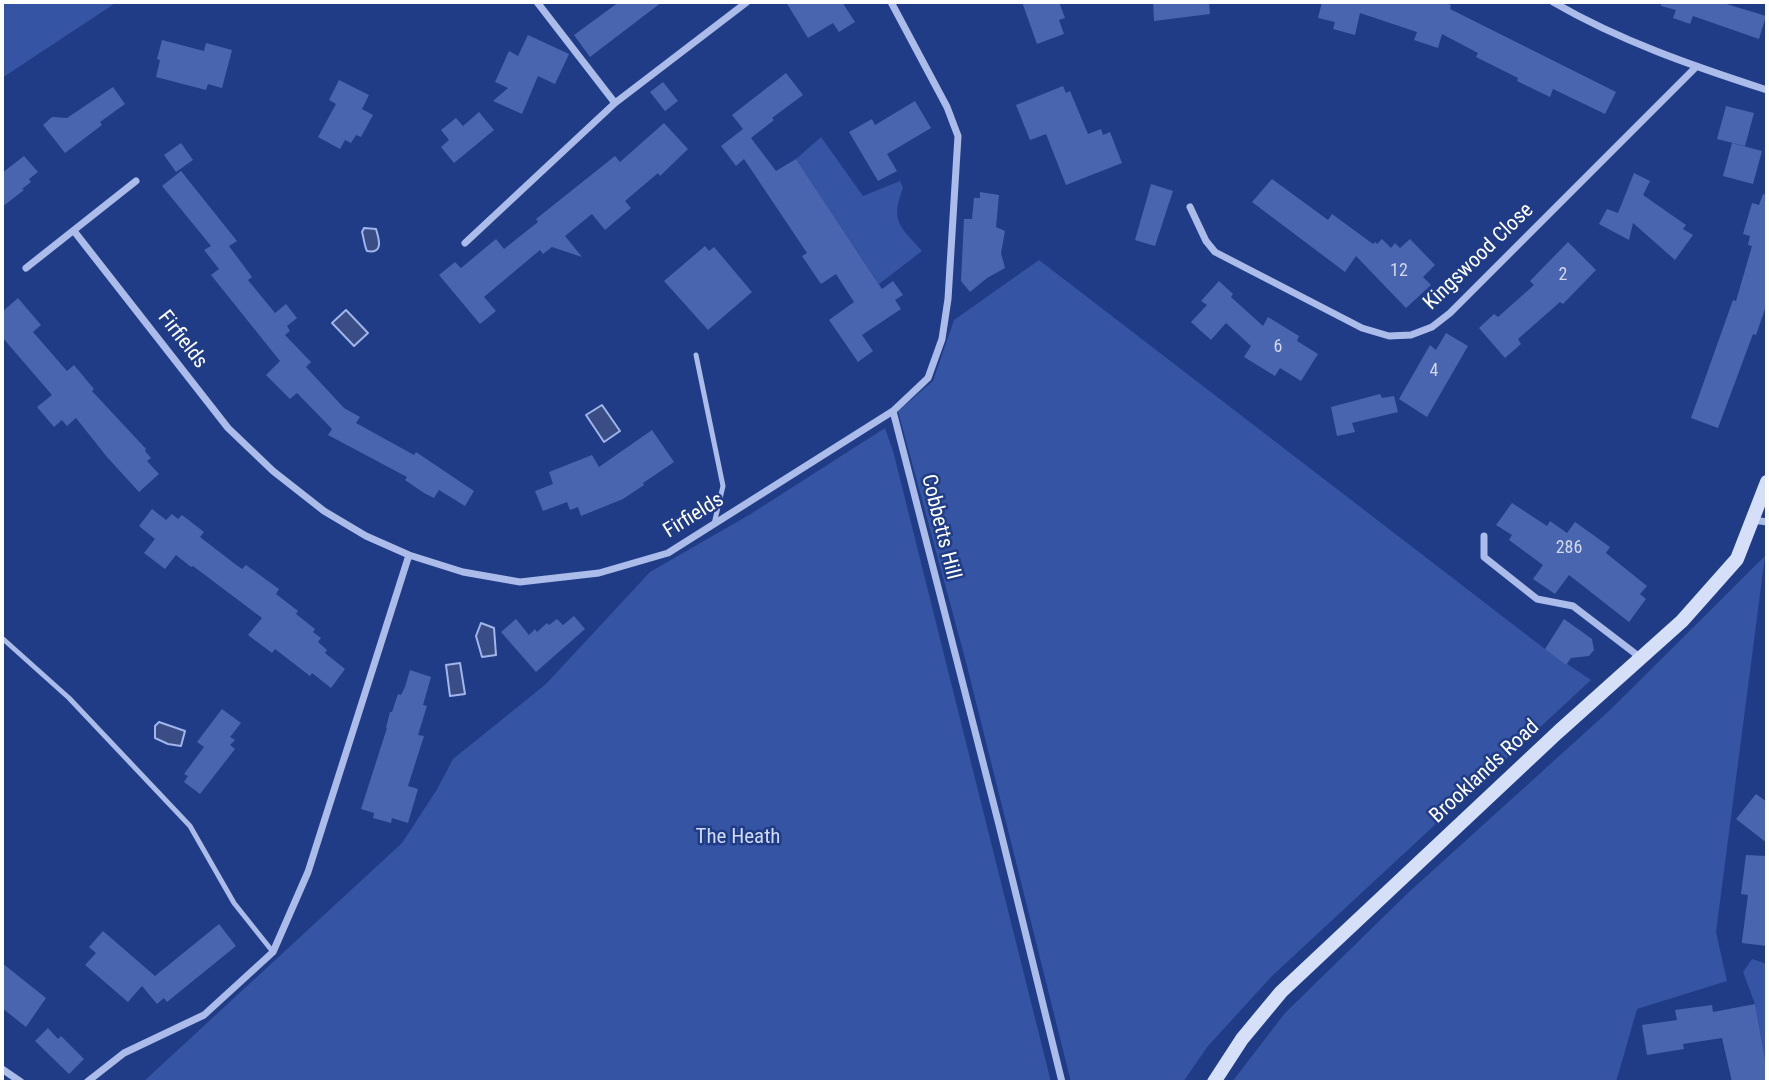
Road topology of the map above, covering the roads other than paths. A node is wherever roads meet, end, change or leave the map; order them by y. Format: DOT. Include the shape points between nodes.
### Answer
graph roads {
  1 [pos="537,2"];
  2 [pos="747,2"];
  3 [pos="891,2"];
  4 [pos="1553,2"];
  5 [pos="1696,67"];
  6 [pos="1767,90"];
  7 [pos="615,103"];
  8 [pos="136,181"];
  9 [pos="1190,207"];
  10 [pos="74,231"];
  11 [pos="466,243"];
  12 [pos="26,268"];
  13 [pos="696,355"];
  14 [pos="893,411"];
  15 [pos="1767,482"];
  16 [pos="1760,521"];
  17 [pos="714,524"];
  18 [pos="1484,536"];
  19 [pos="409,555"];
  20 [pos="2,638"];
  21 [pos="1641,658"];
  22 [pos="273,952"];
  23 [pos="2,1069"];
  24 [pos="20,1082"];
  25 [pos="87,1082"];
  26 [pos="1062,1082"];
  27 [pos="1214,1082"];
  1 -- 7 [label="street"];
  2 -- 7 [label="street"];
  3 -- 14 [label="street" via="958,136 942,339 928,378"];
  4 -- 5 [label="street" via="1643,47"];
  5 -- 6 [label="street"];
  5 -- 9 [label="street, Kingswood Close" via="1450,313 1411,335 1389,336 1362,328 1215,252"];
  7 -- 11 [label="street"];
  8 -- 10 [label="street"];
  10 -- 12 [label="street"];
  10 -- 19 [label="street, Firfields" via="228,428 324,510"];
  13 -- 17 [label="lane" via="723,486"];
  14 -- 17 [label="street, Firfields"];
  14 -- 26 [label="street, Cobbetts Hill"];
  15 -- 16 [label="main road, Brooklands Road"];
  16 -- 21 [label="main road, Brooklands Road" via="1737,559 1682,621"];
  17 -- 19 [label="street, Firfields" via="668,553 599,573 520,582 463,572"];
  18 -- 21 [label="street" via="1484,557 1537,600 1573,606"];
  19 -- 22 [label="street" via="307,872"];
  20 -- 22 [label="lane" via="69,698 190,827 234,902"];
  21 -- 27 [label="main road, Brooklands Road" via="1281,992 1242,1038"];
  22 -- 25 [label="street" via="204,1015 124,1053"];
  23 -- 24 [label="street"];
}
